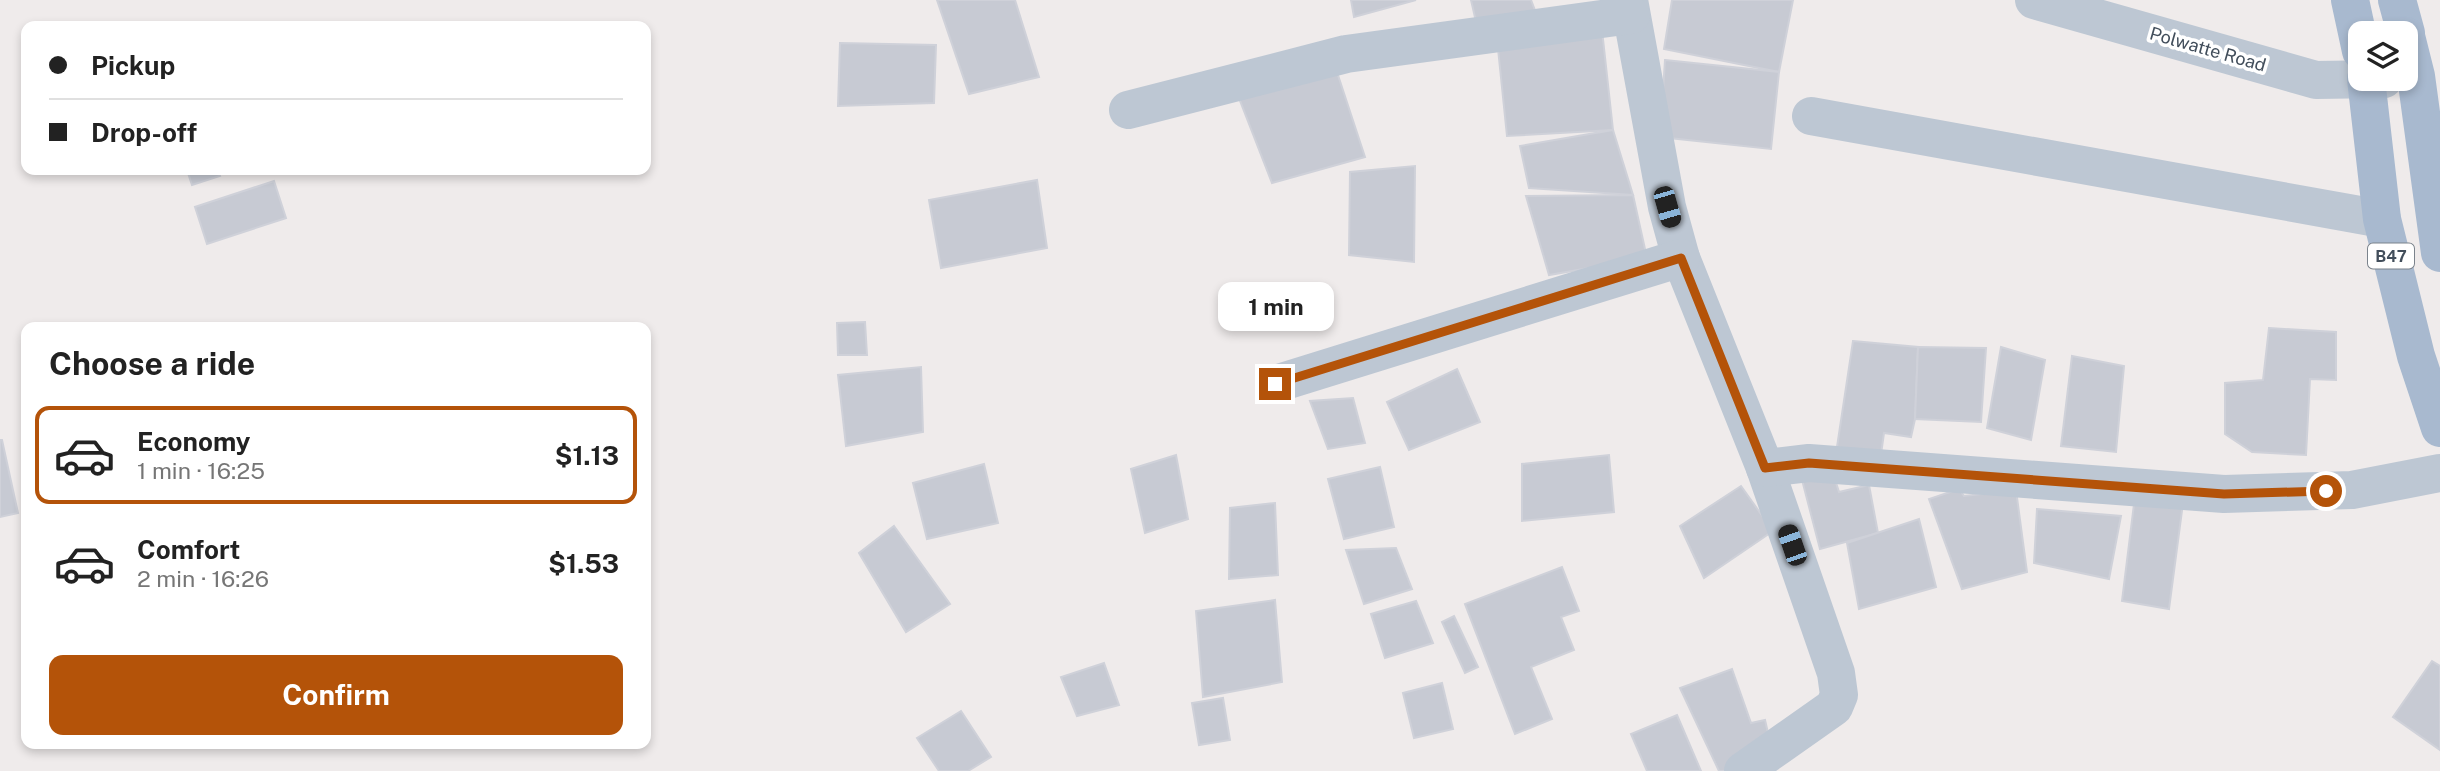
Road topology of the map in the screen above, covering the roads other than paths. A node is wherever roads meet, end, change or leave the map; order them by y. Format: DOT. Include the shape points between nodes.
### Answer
graph roads {
  1 [pos="2034,0"];
  2 [pos="2350,0"];
  3 [pos="2397,0"];
  4 [pos="1630,8"];
  5 [pos="2362,21"];
  6 [pos="2403,21"];
  7 [pos="2348,77"];
  8 [pos="2390,91"];
  9 [pos="2396,91"];
  10 [pos="1128,110"];
  11 [pos="1811,116"];
  12 [pos="2382,219"];
  13 [pos="2440,253"];
  14 [pos="1681,258"];
  15 [pos="1275,384"];
  16 [pos="2440,428"];
  17 [pos="1765,468"];
  18 [pos="2440,473"];
  19 [pos="1743,771"];
  1 -- 7 [label="street, Polwatte Road" via="2316,80"];
  2 -- 5 [label="main road, B47"];
  3 -- 6 [label="main road, B47"];
  4 -- 10 [label="street" via="1346,54"];
  4 -- 14 [label="street" via="1667,207"];
  8 -- 12 [label="main road, B47"];
  9 -- 13 [label="main road, B47"];
  11 -- 12 [label="street"];
  12 -- 16 [label="main road, B47" via="2416,356"];
  14 -- 15 [label="street"];
  14 -- 17 [label="street"];
  17 -- 18 [label="street" via="1809,463 2224,494 2352,490"];
  17 -- 19 [label="street" via="1836,673 1839,695 1834,707"];
}
